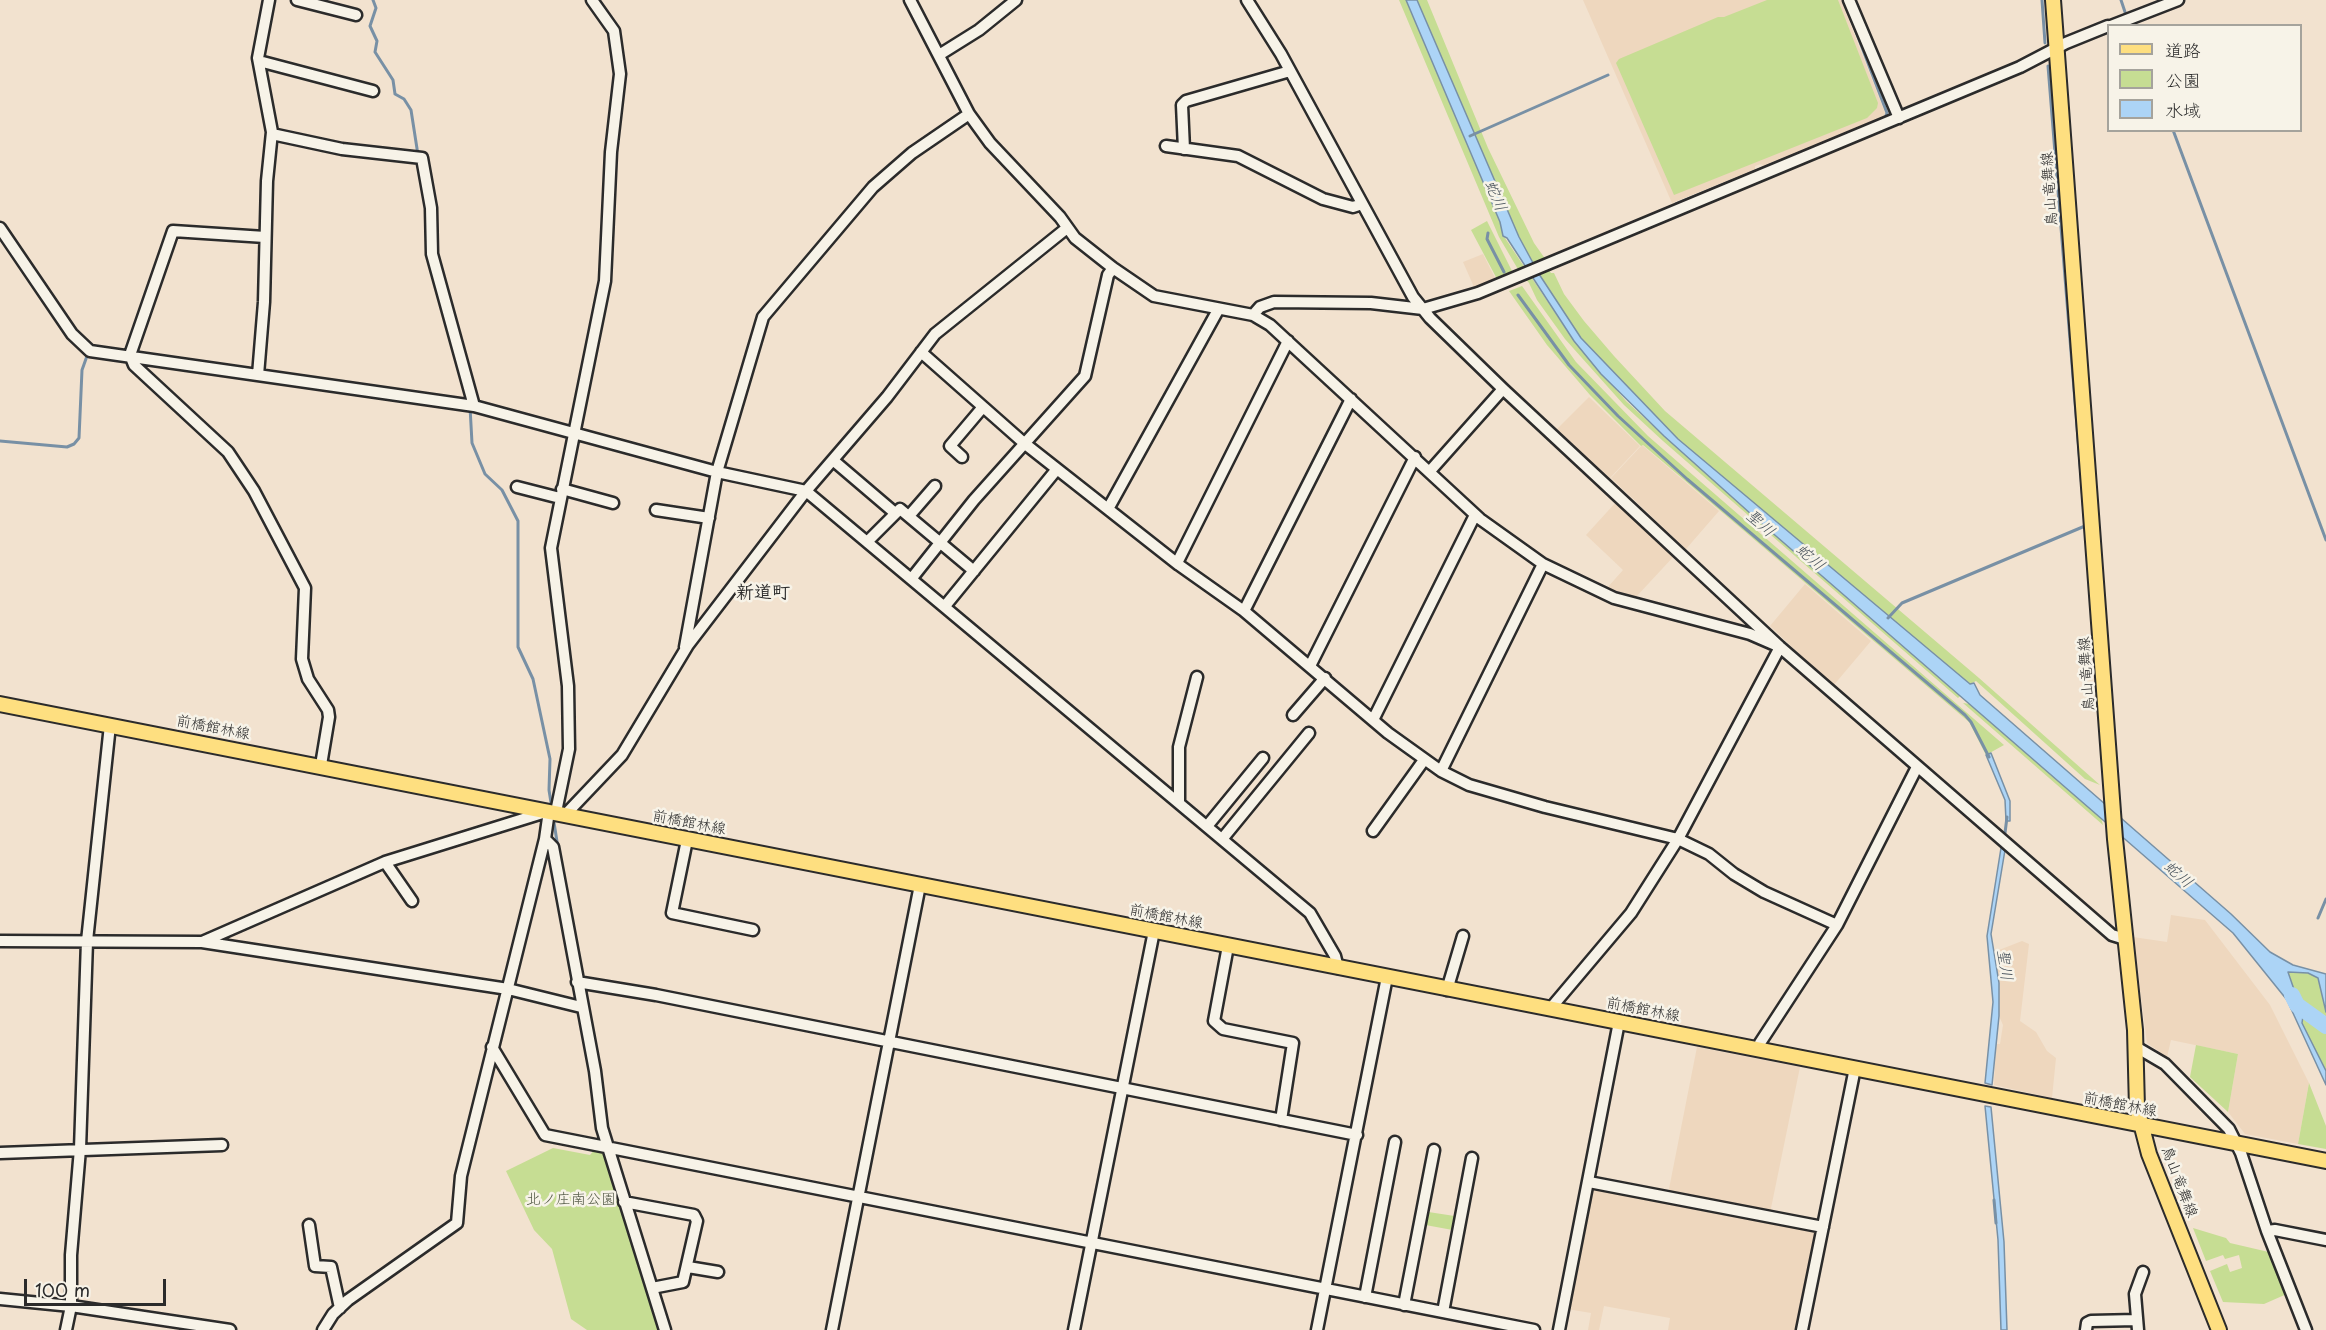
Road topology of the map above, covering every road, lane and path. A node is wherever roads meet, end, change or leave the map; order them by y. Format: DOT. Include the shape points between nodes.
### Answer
graph roads {
  1 [pos="269,0"];
  2 [pos="297,0"];
  3 [pos="592,0"];
  4 [pos="910,0"];
  5 [pos="1016,0"];
  6 [pos="1247,0"];
  7 [pos="1849,0"];
  8 [pos="2053,0"];
  9 [pos="2178,0"];
  10 [pos="322,3"];
  11 [pos="356,15"];
  12 [pos="2115,24"];
  13 [pos="2107,27"];
  14 [pos="2057,48"];
  15 [pos="939,55"];
  16 [pos="258,61"];
  17 [pos="1290,71"];
  18 [pos="373,91"];
  19 [pos="969,114"];
  20 [pos="1899,118"];
  21 [pos="272,134"];
  22 [pos="1166,146"];
  23 [pos="1184,149"];
  24 [pos="1362,204"];
  25 [pos="0,228"];
  26 [pos="1067,228"];
  27 [pos="265,237"];
  28 [pos="1113,268"];
  29 [pos="1423,309"];
  30 [pos="1218,310"];
  31 [pos="1252,315"];
  32 [pos="1288,341"];
  33 [pos="921,352"];
  34 [pos="130,355"];
  35 [pos="258,375"];
  36 [pos="1503,389"];
  37 [pos="1351,399"];
  38 [pos="474,406"];
  39 [pos="983,407"];
  40 [pos="574,432"];
  41 [pos="1024,442"];
  42 [pos="962,457"];
  43 [pos="1415,457"];
  44 [pos="834,461"];
  45 [pos="1057,469"];
  46 [pos="1430,471"];
  47 [pos="717,472"];
  48 [pos="935,486"];
  49 [pos="517,487"];
  50 [pos="806,491"];
  51 [pos="561,493"];
  52 [pos="613,503"];
  53 [pos="1108,509"];
  54 [pos="656,510"];
  55 [pos="895,513"];
  56 [pos="1475,515"];
  57 [pos="909,516"];
  58 [pos="709,518"];
  59 [pos="940,541"];
  60 [pos="867,542"];
  61 [pos="1177,563"];
  62 [pos="1543,564"];
  63 [pos="974,571"];
  64 [pos="912,578"];
  65 [pos="945,606"];
  66 [pos="1244,611"];
  67 [pos="1780,647"];
  68 [pos="685,650"];
  69 [pos="1310,666"];
  70 [pos="1197,677"];
  71 [pos="1324,678"];
  72 [pos="0,704"];
  73 [pos="1293,715"];
  74 [pos="1373,720"];
  75 [pos="110,725"];
  76 [pos="1309,733"];
  77 [pos="1263,758"];
  78 [pos="1424,760"];
  79 [pos="321,765"];
  80 [pos="1917,768"];
  81 [pos="1441,771"];
  82 [pos="1179,802"];
  83 [pos="557,812"];
  84 [pos="1208,825"];
  85 [pos="1373,831"];
  86 [pos="1223,838"];
  87 [pos="545,839"];
  88 [pos="1678,839"];
  89 [pos="687,840"];
  90 [pos="385,862"];
  91 [pos="920,885"];
  92 [pos="412,901"];
  93 [pos="1838,925"];
  94 [pos="753,930"];
  95 [pos="1154,931"];
  96 [pos="1462,936"];
  97 [pos="2125,939"];
  98 [pos="0,941"];
  99 [pos="87,941"];
  100 [pos="202,942"];
  101 [pos="1228,946"];
  102 [pos="1338,968"];
  103 [pos="1387,977"];
  104 [pos="577,982"];
  105 [pos="508,989"];
  106 [pos="1447,990"];
  107 [pos="581,1007"];
  108 [pos="1550,1009"];
  109 [pos="1619,1022"];
  110 [pos="889,1043"];
  111 [pos="492,1047"];
  112 [pos="2136,1047"];
  113 [pos="1758,1050"];
  114 [pos="1855,1068"];
  115 [pos="1122,1089"];
  116 [pos="1281,1120"];
  117 [pos="2140,1125"];
  118 [pos="1357,1135"];
  119 [pos="1395,1142"];
  120 [pos="2237,1143"];
  121 [pos="222,1145"];
  122 [pos="609,1148"];
  123 [pos="80,1149"];
  124 [pos="1434,1150"];
  125 [pos="0,1153"];
  126 [pos="1472,1158"];
  127 [pos="2326,1161"];
  128 [pos="1589,1182"];
  129 [pos="859,1198"];
  130 [pos="624,1202"];
  131 [pos="309,1225"];
  132 [pos="1823,1227"];
  133 [pos="2267,1231"];
  134 [pos="2326,1240"];
  135 [pos="1092,1244"];
  136 [pos="688,1267"];
  137 [pos="718,1272"];
  138 [pos="2143,1272"];
  139 [pos="652,1288"];
  140 [pos="1325,1289"];
  141 [pos="1365,1297"];
  142 [pos="0,1299"];
  143 [pos="1404,1305"];
  144 [pos="71,1306"];
  145 [pos="340,1308"];
  146 [pos="1443,1312"];
  147 [pos="2137,1325"];
  148 [pos="216,1329"];
  149 [pos="66,1330"];
  150 [pos="230,1330"];
  151 [pos="323,1330"];
  152 [pos="665,1330"];
  153 [pos="832,1330"];
  154 [pos="1074,1330"];
  155 [pos="1317,1330"];
  156 [pos="1534,1330"];
  157 [pos="1559,1330"];
  158 [pos="1802,1330"];
  159 [pos="2086,1330"];
  160 [pos="2219,1330"];
  161 [pos="2306,1330"];
  1 -- 16 [label="street"];
  2 -- 10 [label="street"];
  3 -- 40 [label="street" via="615,32 620,74 611,152 605,280"];
  4 -- 15 [label="street"];
  5 -- 15 [label="street"];
  6 -- 17 [label="street"];
  7 -- 20 [label="street"];
  8 -- 14 [label="main road, 鳥山竜舞線"];
  9 -- 12 [label="street"];
  10 -- 11 [label="street"];
  13 -- 14 [label="street"];
  14 -- 20 [label="street"];
  14 -- 97 [label="main road, 鳥山竜舞線"];
  15 -- 19 [label="street"];
  16 -- 18 [label="street"];
  16 -- 21 [label="street"];
  17 -- 23 [label="street" via="1186,101 1182,105"];
  17 -- 24 [label="street"];
  19 -- 26 [label="street"];
  19 -- 47 [label="street" via="912,153 873,187 763,317"];
  20 -- 29 [label="street" via="1522,276"];
  21 -- 27 [label="street"];
  21 -- 38 [label="street" via="422,158 431,208 432,254"];
  22 -- 23 [label="street"];
  23 -- 24 [label="street" via="1239,156 1323,200 1353,207"];
  24 -- 29 [label="street"];
  25 -- 34 [label="street" via="85,349"];
  26 -- 28 [label="street"];
  26 -- 33 [label="street" via="935,334"];
  27 -- 34 [label="street" via="173,231"];
  27 -- 35 [label="street"];
  28 -- 30 [label="street" via="1154,296"];
  28 -- 41 [label="street" via="1085,376"];
  29 -- 31 [label="street" via="1371,303 1274,302"];
  29 -- 36 [label="street"];
  30 -- 31 [label="street"];
  30 -- 53 [label="street"];
  31 -- 32 [label="street"];
  32 -- 37 [label="street"];
  32 -- 61 [label="street"];
  33 -- 39 [label="street"];
  33 -- 44 [label="street"];
  34 -- 35 [label="street"];
  34 -- 79 [label="street" via="134,365 228,452 254,491 306,588 302,659 329,717"];
  35 -- 38 [label="street"];
  36 -- 46 [label="street"];
  36 -- 67 [label="street"];
  37 -- 43 [label="street"];
  37 -- 66 [label="street"];
  38 -- 40 [label="street"];
  39 -- 41 [label="street"];
  39 -- 42 [label="street" via="950,446"];
  40 -- 47 [label="street"];
  40 -- 51 [label="street"];
  41 -- 45 [label="street"];
  41 -- 59 [label="street"];
  43 -- 46 [label="street"];
  43 -- 69 [label="street"];
  44 -- 50 [label="street"];
  44 -- 55 [label="street"];
  45 -- 53 [label="street"];
  45 -- 63 [label="street"];
  46 -- 56 [label="street"];
  47 -- 50 [label="street"];
  47 -- 58 [label="street"];
  48 -- 57 [label="street"];
  49 -- 51 [label="street"];
  50 -- 60 [label="street"];
  50 -- 68 [label="street"];
  51 -- 52 [label="street"];
  51 -- 83 [label="street" via="551,548 568,686 568,749"];
  53 -- 61 [label="street"];
  54 -- 58 [label="street"];
  55 -- 57 [label="street" via="900,509"];
  55 -- 60 [label="street"];
  56 -- 62 [label="street"];
  56 -- 74 [label="street"];
  57 -- 59 [label="street"];
  58 -- 68 [label="street"];
  59 -- 63 [label="street"];
  59 -- 64 [label="street"];
  60 -- 64 [label="street"];
  61 -- 66 [label="street"];
  62 -- 67 [label="street" via="1614,598 1750,634"];
  62 -- 81 [label="street"];
  63 -- 65 [label="street"];
  64 -- 65 [label="street"];
  65 -- 82 [label="street"];
  66 -- 69 [label="street"];
  67 -- 80 [label="street"];
  67 -- 88 [label="street"];
  68 -- 83 [label="street" via="621,755"];
  69 -- 71 [label="street"];
  70 -- 82 [label="street" via="1179,747"];
  71 -- 73 [label="street"];
  71 -- 74 [label="street"];
  72 -- 75 [label="main road, 前橋館林線"];
  74 -- 78 [label="street"];
  75 -- 79 [label="main road, 前橋館林線"];
  75 -- 99 [label="street"];
  76 -- 86 [label="street"];
  77 -- 84 [label="street"];
  78 -- 81 [label="street"];
  78 -- 85 [label="street"];
  79 -- 83 [label="main road, 前橋館林線"];
  80 -- 93 [label="street"];
  80 -- 97 [label="street" via="2112,936"];
  81 -- 88 [label="street" via="1469,785 1545,807"];
  82 -- 84 [label="street"];
  83 -- 87 [label="street"];
  83 -- 89 [label="main road, 前橋館林線"];
  83 -- 90 [label="street"];
  84 -- 86 [label="street"];
  86 -- 102 [label="street" via="1310,913"];
  87 -- 104 [label="street" via="553,847"];
  87 -- 105 [label="street"];
  88 -- 93 [label="street" via="1709,854 1773,897"];
  88 -- 108 [label="street" via="1631,913"];
  89 -- 91 [label="main road, 前橋館林線"];
  89 -- 94 [label="street" via="672,913"];
  90 -- 92 [label="street"];
  90 -- 100 [label="street"];
  91 -- 95 [label="main road, 前橋館林線"];
  91 -- 110 [label="street"];
  93 -- 113 [label="street"];
  95 -- 101 [label="main road, 前橋館林線"];
  95 -- 115 [label="street"];
  96 -- 106 [label="street"];
  97 -- 112 [label="main road, 鳥山竜舞線"];
  98 -- 99 [label="street"];
  99 -- 100 [label="street"];
  99 -- 123 [label="street"];
  100 -- 105 [label="street"];
  101 -- 102 [label="main road, 前橋館林線"];
  101 -- 116 [label="street" via="1214,1021 1223,1029 1293,1043"];
  102 -- 103 [label="main road, 前橋館林線"];
  103 -- 106 [label="main road, 前橋館林線"];
  103 -- 118 [label="street"];
  104 -- 107 [label="street"];
  104 -- 110 [label="street"];
  105 -- 107 [label="street"];
  105 -- 111 [label="street"];
  106 -- 108 [label="main road, 前橋館林線"];
  107 -- 122 [label="street"];
  108 -- 109 [label="main road, 前橋館林線"];
  109 -- 113 [label="main road, 前橋館林線"];
  109 -- 128 [label="street"];
  110 -- 115 [label="street"];
  110 -- 129 [label="street"];
  111 -- 122 [label="street" via="545,1135"];
  111 -- 145 [label="street" via="461,1176 457,1222"];
  112 -- 117 [label="main road, 鳥山竜舞線"];
  112 -- 120 [label="street" via="2165,1064 2198,1095"];
  113 -- 114 [label="main road, 前橋館林線"];
  114 -- 117 [label="main road, 前橋館林線"];
  114 -- 132 [label="street"];
  115 -- 116 [label="street"];
  115 -- 135 [label="street"];
  116 -- 118 [label="street"];
  117 -- 120 [label="main road, 前橋館林線"];
  117 -- 160 [label="main road, 鳥山竜舞線"];
  118 -- 140 [label="street"];
  119 -- 141 [label="street"];
  120 -- 127 [label="main road, 前橋館林線"];
  120 -- 133 [label="street"];
  121 -- 123 [label="street"];
  122 -- 129 [label="street"];
  122 -- 130 [label="street"];
  123 -- 125 [label="street"];
  123 -- 144 [label="street"];
  124 -- 143 [label="street"];
  126 -- 146 [label="street"];
  128 -- 132 [label="street"];
  128 -- 157 [label="street"];
  129 -- 135 [label="street"];
  129 -- 153 [label="street"];
  130 -- 136 [label="street" via="694,1215 697,1221"];
  130 -- 139 [label="street"];
  131 -- 145 [label="street" via="315,1266 331,1267"];
  132 -- 158 [label="street"];
  133 -- 134 [label="street"];
  133 -- 161 [label="street"];
  135 -- 140 [label="street"];
  135 -- 154 [label="street"];
  136 -- 137 [label="street"];
  136 -- 139 [label="street" via="683,1282"];
  138 -- 147 [label="street" via="2135,1294"];
  139 -- 152 [label="street"];
  140 -- 141 [label="street"];
  140 -- 155 [label="street"];
  141 -- 143 [label="street"];
  142 -- 144 [label="street"];
  143 -- 146 [label="street"];
  144 -- 148 [label="street"];
  144 -- 149 [label="street"];
  145 -- 151 [label="street"];
  146 -- 156 [label="street"];
  147 -- 159 [label="street" via="2091,1321"];
  148 -- 150 [label="street"];
}
